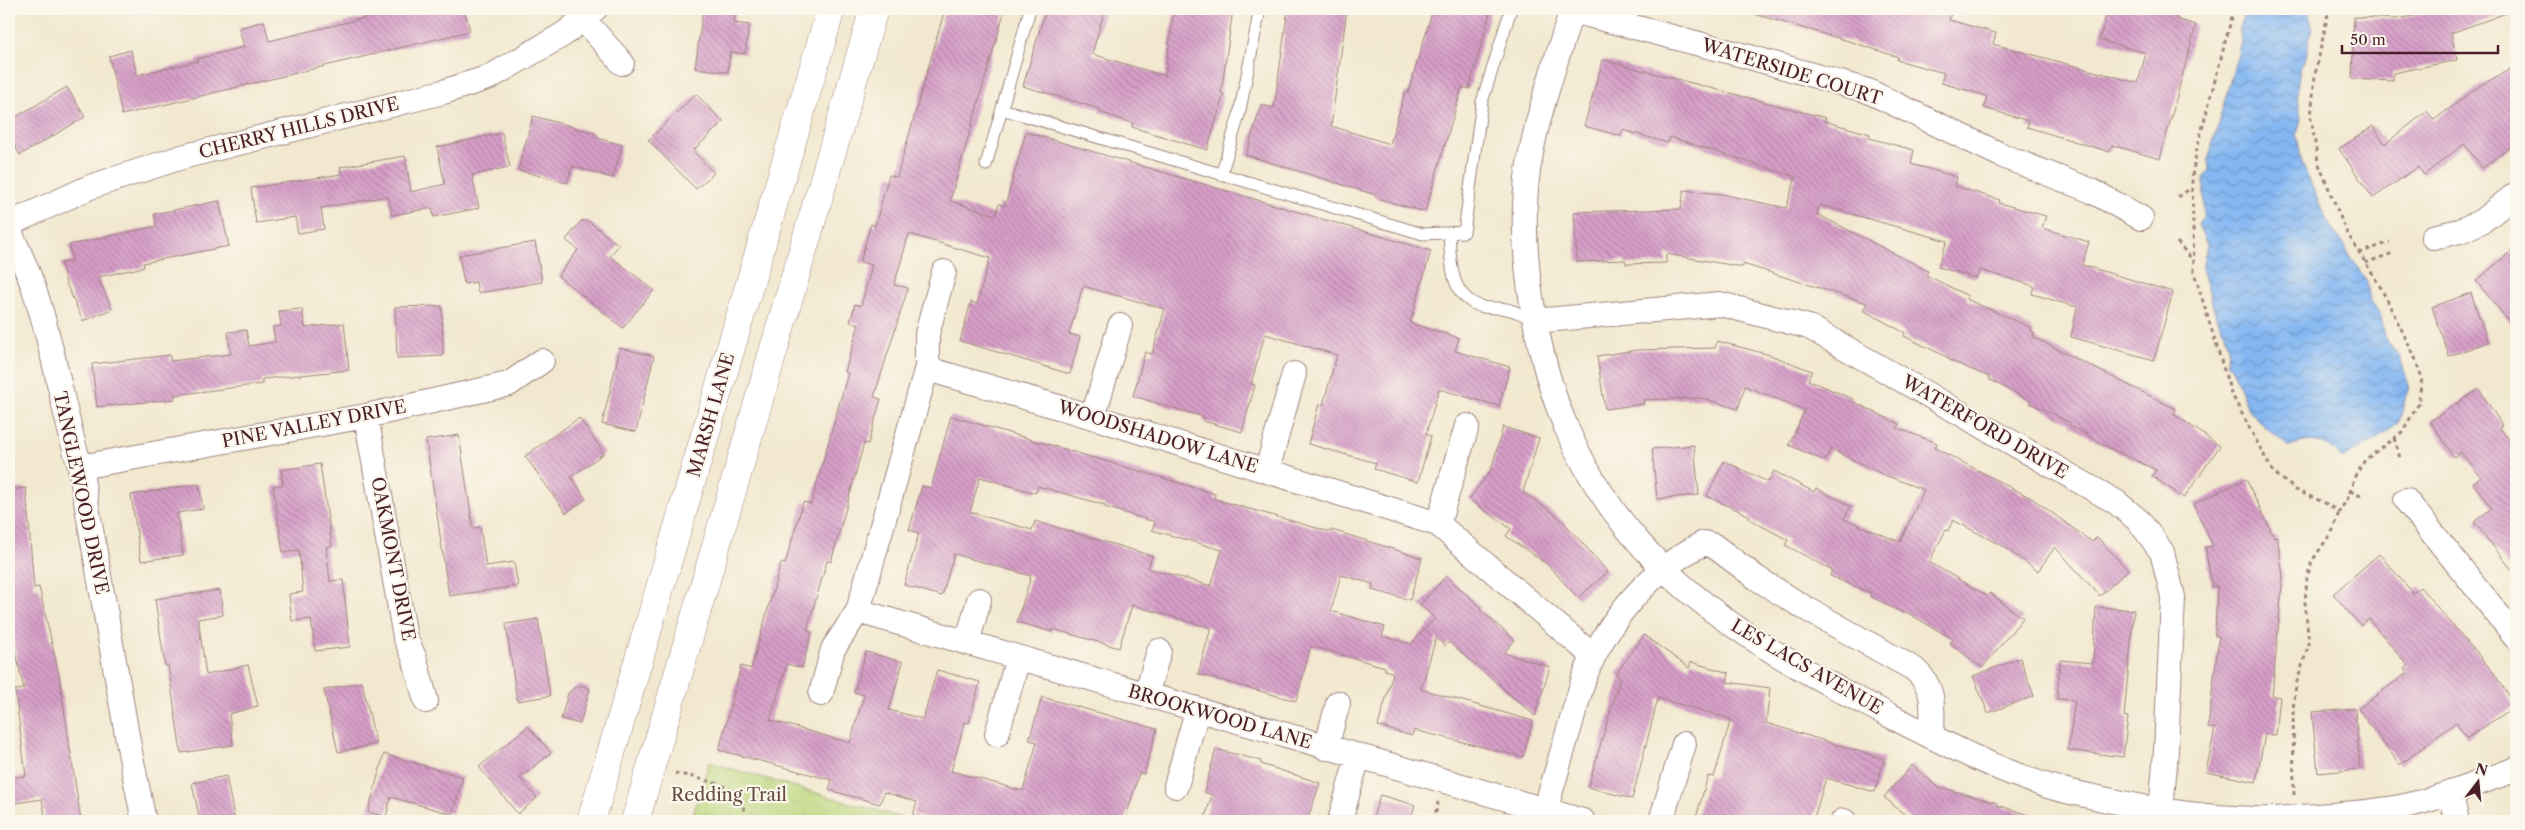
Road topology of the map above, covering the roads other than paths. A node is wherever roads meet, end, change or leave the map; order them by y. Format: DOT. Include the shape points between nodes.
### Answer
graph roads {
  1 [pos="831,9"];
  2 [pos="874,9"];
  3 [pos="1030,9"];
  4 [pos="1260,9"];
  5 [pos="1511,9"];
  6 [pos="1572,10"];
  7 [pos="589,14"];
  8 [pos="622,63"];
  9 [pos="1002,109"];
  10 [pos="986,165"];
  11 [pos="1222,175"];
  12 [pos="2516,194"];
  13 [pos="2141,218"];
  14 [pos="9,224"];
  15 [pos="9,229"];
  16 [pos="1449,233"];
  17 [pos="2434,237"];
  18 [pos="944,272"];
  19 [pos="1535,321"];
  20 [pos="1120,326"];
  21 [pos="542,361"];
  22 [pos="927,367"];
  23 [pos="1294,374"];
  24 [pos="366,416"];
  25 [pos="1093,416"];
  26 [pos="1468,426"];
  27 [pos="80,467"];
  28 [pos="1267,470"];
  29 [pos="2406,500"];
  30 [pos="1438,524"];
  31 [pos="1664,570"];
  32 [pos="979,600"];
  33 [pos="858,611"];
  34 [pos="2516,637"];
  35 [pos="967,643"];
  36 [pos="1159,651"];
  37 [pos="1592,655"];
  38 [pos="1018,658"];
  39 [pos="821,694"];
  40 [pos="1146,695"];
  41 [pos="426,701"];
  42 [pos="1338,703"];
  43 [pos="1198,711"];
  44 [pos="997,734"];
  45 [pos="1932,737"];
  46 [pos="1684,744"];
  47 [pos="1326,748"];
  48 [pos="1358,756"];
  49 [pos="2516,769"];
  50 [pos="1176,786"];
  51 [pos="2450,793"];
  52 [pos="2161,812"];
  53 [pos="1543,816"];
  54 [pos="144,821"];
  55 [pos="591,821"];
  56 [pos="635,821"];
  57 [pos="1340,821"];
  58 [pos="1583,821"];
  59 [pos="1662,821"];
  60 [pos="2457,821"];
  1 -- 55 [label="main road, MARSH LANE"];
  2 -- 56 [label="main road"];
  3 -- 9 [label="lane"];
  4 -- 11 [label="lane" via="1239,115"];
  5 -- 16 [label="lane" via="1482,102 1464,232"];
  6 -- 13 [label="street, WATERSIDE COURT" via="1868,91 2004,156 2092,191"];
  6 -- 19 [label="street, LES LACS AVENUE" via="1537,123 1528,175 1528,271"];
  7 -- 8 [label="street, CHERRY HILLS DRIVE"];
  7 -- 14 [label="street, CHERRY HILLS DRIVE" via="532,54 490,77 182,157 90,187"];
  9 -- 10 [label="lane"];
  9 -- 11 [label="lane"];
  11 -- 16 [label="lane" via="1423,234"];
  12 -- 17 [label="street" via="2482,221 2460,232"];
  15 -- 27 [label="street, TANGLEWOOD DRIVE" via="34,288"];
  16 -- 19 [label="lane" via="1451,270 1461,292 1482,307 1509,309"];
  18 -- 22 [label="street" via="927,334"];
  19 -- 31 [label="street, LES LACS AVENUE" via="1565,424 1588,473 1604,499"];
  19 -- 52 [label="street, WATERFORD DRIVE" via="1720,304 1809,327 2116,502 2139,521 2162,552 2173,597"];
  20 -- 25 [label="street"];
  21 -- 24 [label="street, PINE VALLEY DRIVE" via="509,384"];
  22 -- 25 [label="street, WOODSHADOW LANE"];
  22 -- 33 [label="street"];
  23 -- 28 [label="street"];
  24 -- 27 [label="street, PINE VALLEY DRIVE"];
  24 -- 41 [label="street, OAKMONT DRIVE" via="405,636"];
  25 -- 28 [label="street, WOODSHADOW LANE"];
  26 -- 30 [label="street"];
  27 -- 54 [label="street, TANGLEWOOD DRIVE"];
  28 -- 30 [label="street, WOODSHADOW LANE"];
  29 -- 34 [label="street"];
  30 -- 37 [label="street, WOODSHADOW LANE"];
  31 -- 37 [label="street" via="1636,595"];
  31 -- 45 [label="street, LES LACS AVENUE" via="1703,604 1757,643"];
  31 -- 45 [label="street" via="1704,543 1714,546 1758,579 1914,669 1924,678 1931,692"];
  32 -- 35 [label="street"];
  33 -- 35 [label="street, BROOKWOOD LANE"];
  33 -- 39 [label="street" via="833,649"];
  35 -- 38 [label="street, BROOKWOOD LANE"];
  36 -- 40 [label="street"];
  37 -- 53 [label="street"];
  38 -- 40 [label="street, BROOKWOOD LANE"];
  38 -- 44 [label="street"];
  40 -- 43 [label="street, BROOKWOOD LANE"];
  42 -- 47 [label="street"];
  43 -- 47 [label="street, BROOKWOOD LANE"];
  43 -- 50 [label="street"];
  45 -- 52 [label="street, LES LACS AVENUE" via="2052,788"];
  46 -- 59 [label="street"];
  47 -- 48 [label="street, BROOKWOOD LANE"];
  48 -- 53 [label="street, BROOKWOOD LANE"];
  48 -- 57 [label="street"];
  49 -- 51 [label="street, LES LACS AVENUE"];
  51 -- 52 [label="street, LES LACS AVENUE" via="2358,814 2257,820"];
  51 -- 60 [label="street"];
  53 -- 58 [label="street, BROOKWOOD LANE"];
}
